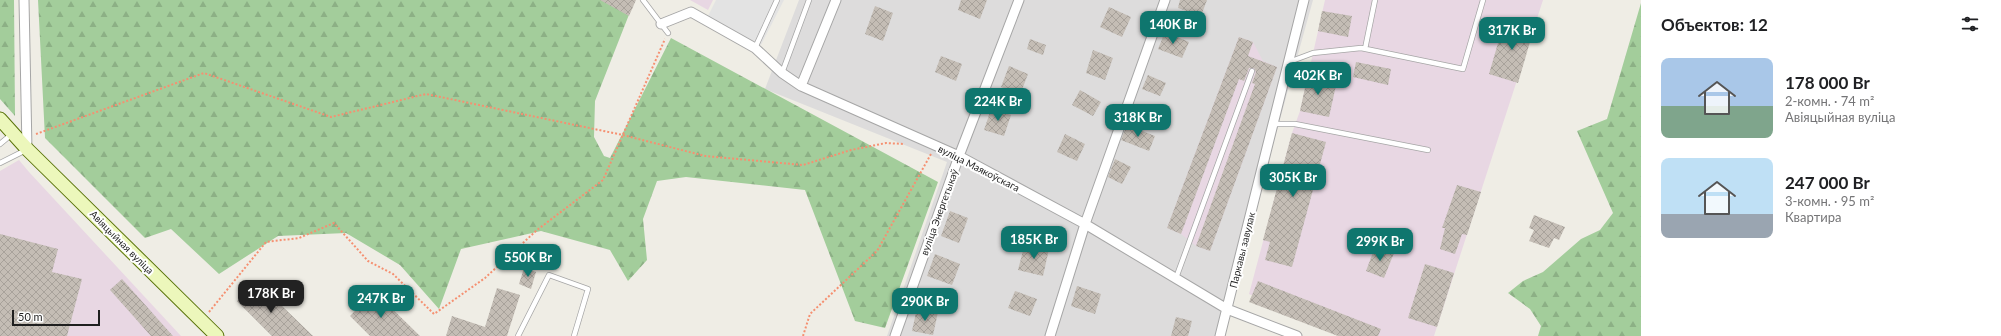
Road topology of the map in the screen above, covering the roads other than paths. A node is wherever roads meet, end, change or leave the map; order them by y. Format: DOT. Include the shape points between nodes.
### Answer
graph roads {
  1 [pos="24,0"];
  2 [pos="643,0"];
  3 [pos="777,0"];
  4 [pos="809,0"];
  5 [pos="836,0"];
  6 [pos="1019,0"];
  7 [pos="1165,0"];
  8 [pos="1304,0"];
  9 [pos="1375,0"];
  10 [pos="1483,0"];
  11 [pos="661,24"];
  12 [pos="668,33"];
  13 [pos="755,48"];
  14 [pos="1365,49"];
  15 [pos="1289,62"];
  16 [pos="1252,71"];
  17 [pos="782,73"];
  18 [pos="801,86"];
  19 [pos="0,119"];
  20 [pos="1273,124"];
  21 [pos="13,133"];
  22 [pos="27,143"];
  23 [pos="0,144"];
  24 [pos="1428,150"];
  25 [pos="959,156"];
  26 [pos="0,163"];
  27 [pos="1085,224"];
  28 [pos="1176,278"];
  29 [pos="1227,309"];
  30 [pos="217,336"];
  31 [pos="518,336"];
  32 [pos="574,336"];
  33 [pos="895,336"];
  34 [pos="1050,336"];
  35 [pos="1220,336"];
  36 [pos="1297,336"];
  1 -- 22 [label="street"];
  2 -- 11 [label="lane"];
  3 -- 13 [label="lane"];
  4 -- 17 [label="lane"];
  5 -- 18 [label="street"];
  6 -- 25 [label="street, вуліца Энергетыкаў"];
  7 -- 27 [label="street"];
  8 -- 15 [label="street, Паркавы завулак"];
  9 -- 14 [label="lane"];
  10 -- 14 [label="lane" via="1463,69"];
  11 -- 12 [label="lane"];
  11 -- 13 [label="street, вуліца Маякоўскага" via="691,12"];
  13 -- 17 [label="street, вуліца Маякоўскага"];
  14 -- 15 [label="lane" via="1313,53"];
  15 -- 20 [label="street, Паркавы завулак"];
  16 -- 28 [label="lane"];
  17 -- 18 [label="street, вуліца Маякоўскага"];
  18 -- 25 [label="street, вуліца Маякоўскага"];
  19 -- 21 [label="main road, Авіяцыйная вуліца"];
  20 -- 24 [label="lane" via="1296,124"];
  20 -- 29 [label="street, Паркавы завулак"];
  21 -- 22 [label="main road, Авіяцыйная вуліца"];
  21 -- 23 [label="lane"];
  22 -- 26 [label="lane"];
  22 -- 30 [label="main road, Авіяцыйная вуліца"];
  25 -- 27 [label="street, вуліца Маякоўскага"];
  25 -- 33 [label="street, вуліца Энергетыкаў"];
  27 -- 28 [label="street, вуліца Маякоўскага"];
  27 -- 34 [label="street"];
  28 -- 29 [label="street, вуліца Маякоўскага"];
  29 -- 35 [label="street, Паркавы завулак"];
  29 -- 36 [label="street, вуліца Маякоўскага"];
  31 -- 32 [label="lane" via="549,275 588,289"];
}
